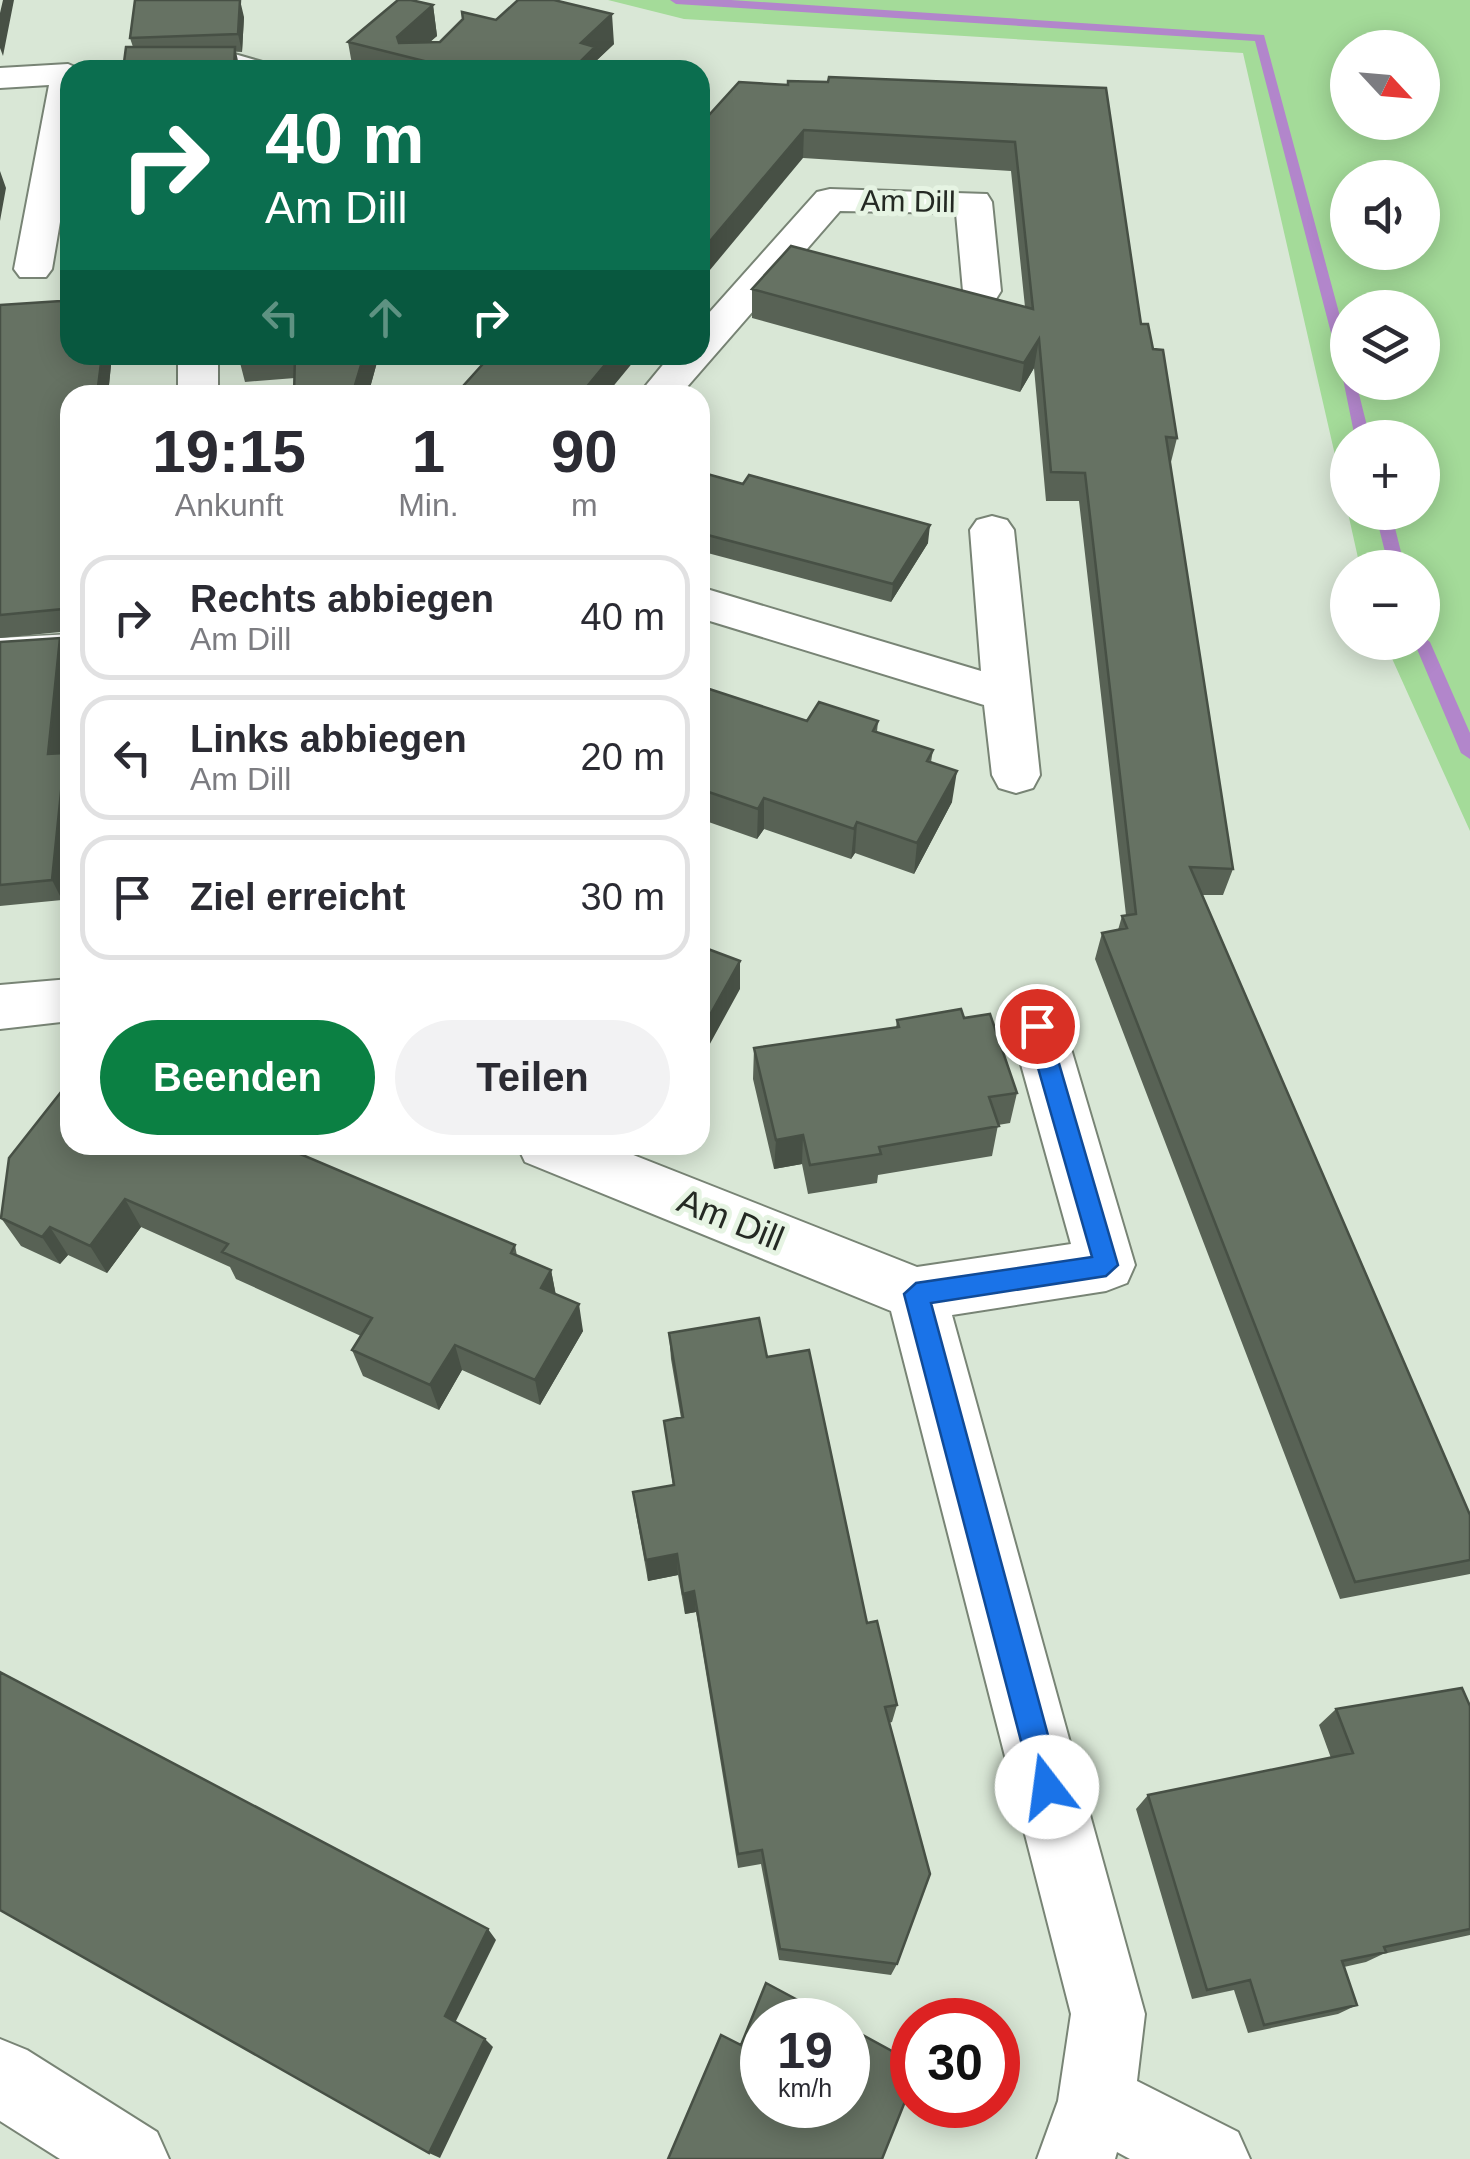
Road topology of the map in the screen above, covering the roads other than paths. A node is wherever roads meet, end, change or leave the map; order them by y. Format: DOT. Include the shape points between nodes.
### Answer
graph roads {
  1 [pos="60,75"];
  2 [pos="0,78"];
  3 [pos="60,125"];
  4 [pos="34,272"];
  5 [pos="982,291"];
  6 [pos="710,337"];
  7 [pos="684,365"];
  8 [pos="667,385"];
  9 [pos="992,530"];
  10 [pos="710,605"];
  11 [pos="60,646"];
  12 [pos="0,650"];
  13 [pos="1006,695"];
  14 [pos="1016,775"];
  15 [pos="60,1001"];
  16 [pos="0,1007"];
  17 [pos="1037,1026"];
  18 [pos="570,1155"];
  19 [pos="916,1294"];
  20 [pos="0,2077"];
  21 [pos="1086,2130"];
  22 [pos="130,2159"];
  23 [pos="1211,2159"];
  1 -- 2 [label="street"];
  3 -- 4 [label="street"];
  5 -- 6 [label="street, Am Dill" via="974,202 830,200"];
  7 -- 8 [label="street"];
  9 -- 13 [label="street"];
  10 -- 13 [label="street"];
  11 -- 12 [label="lane"];
  13 -- 14 [label="street"];
  15 -- 16 [label="street"];
  17 -- 19 [label="street" via="1106,1265"];
  18 -- 19 [label="street, Am Dill"];
  19 -- 21 [label="street" via="1108,2014"];
  20 -- 22 [label="street"];
  21 -- 23 [label="street"];
}
